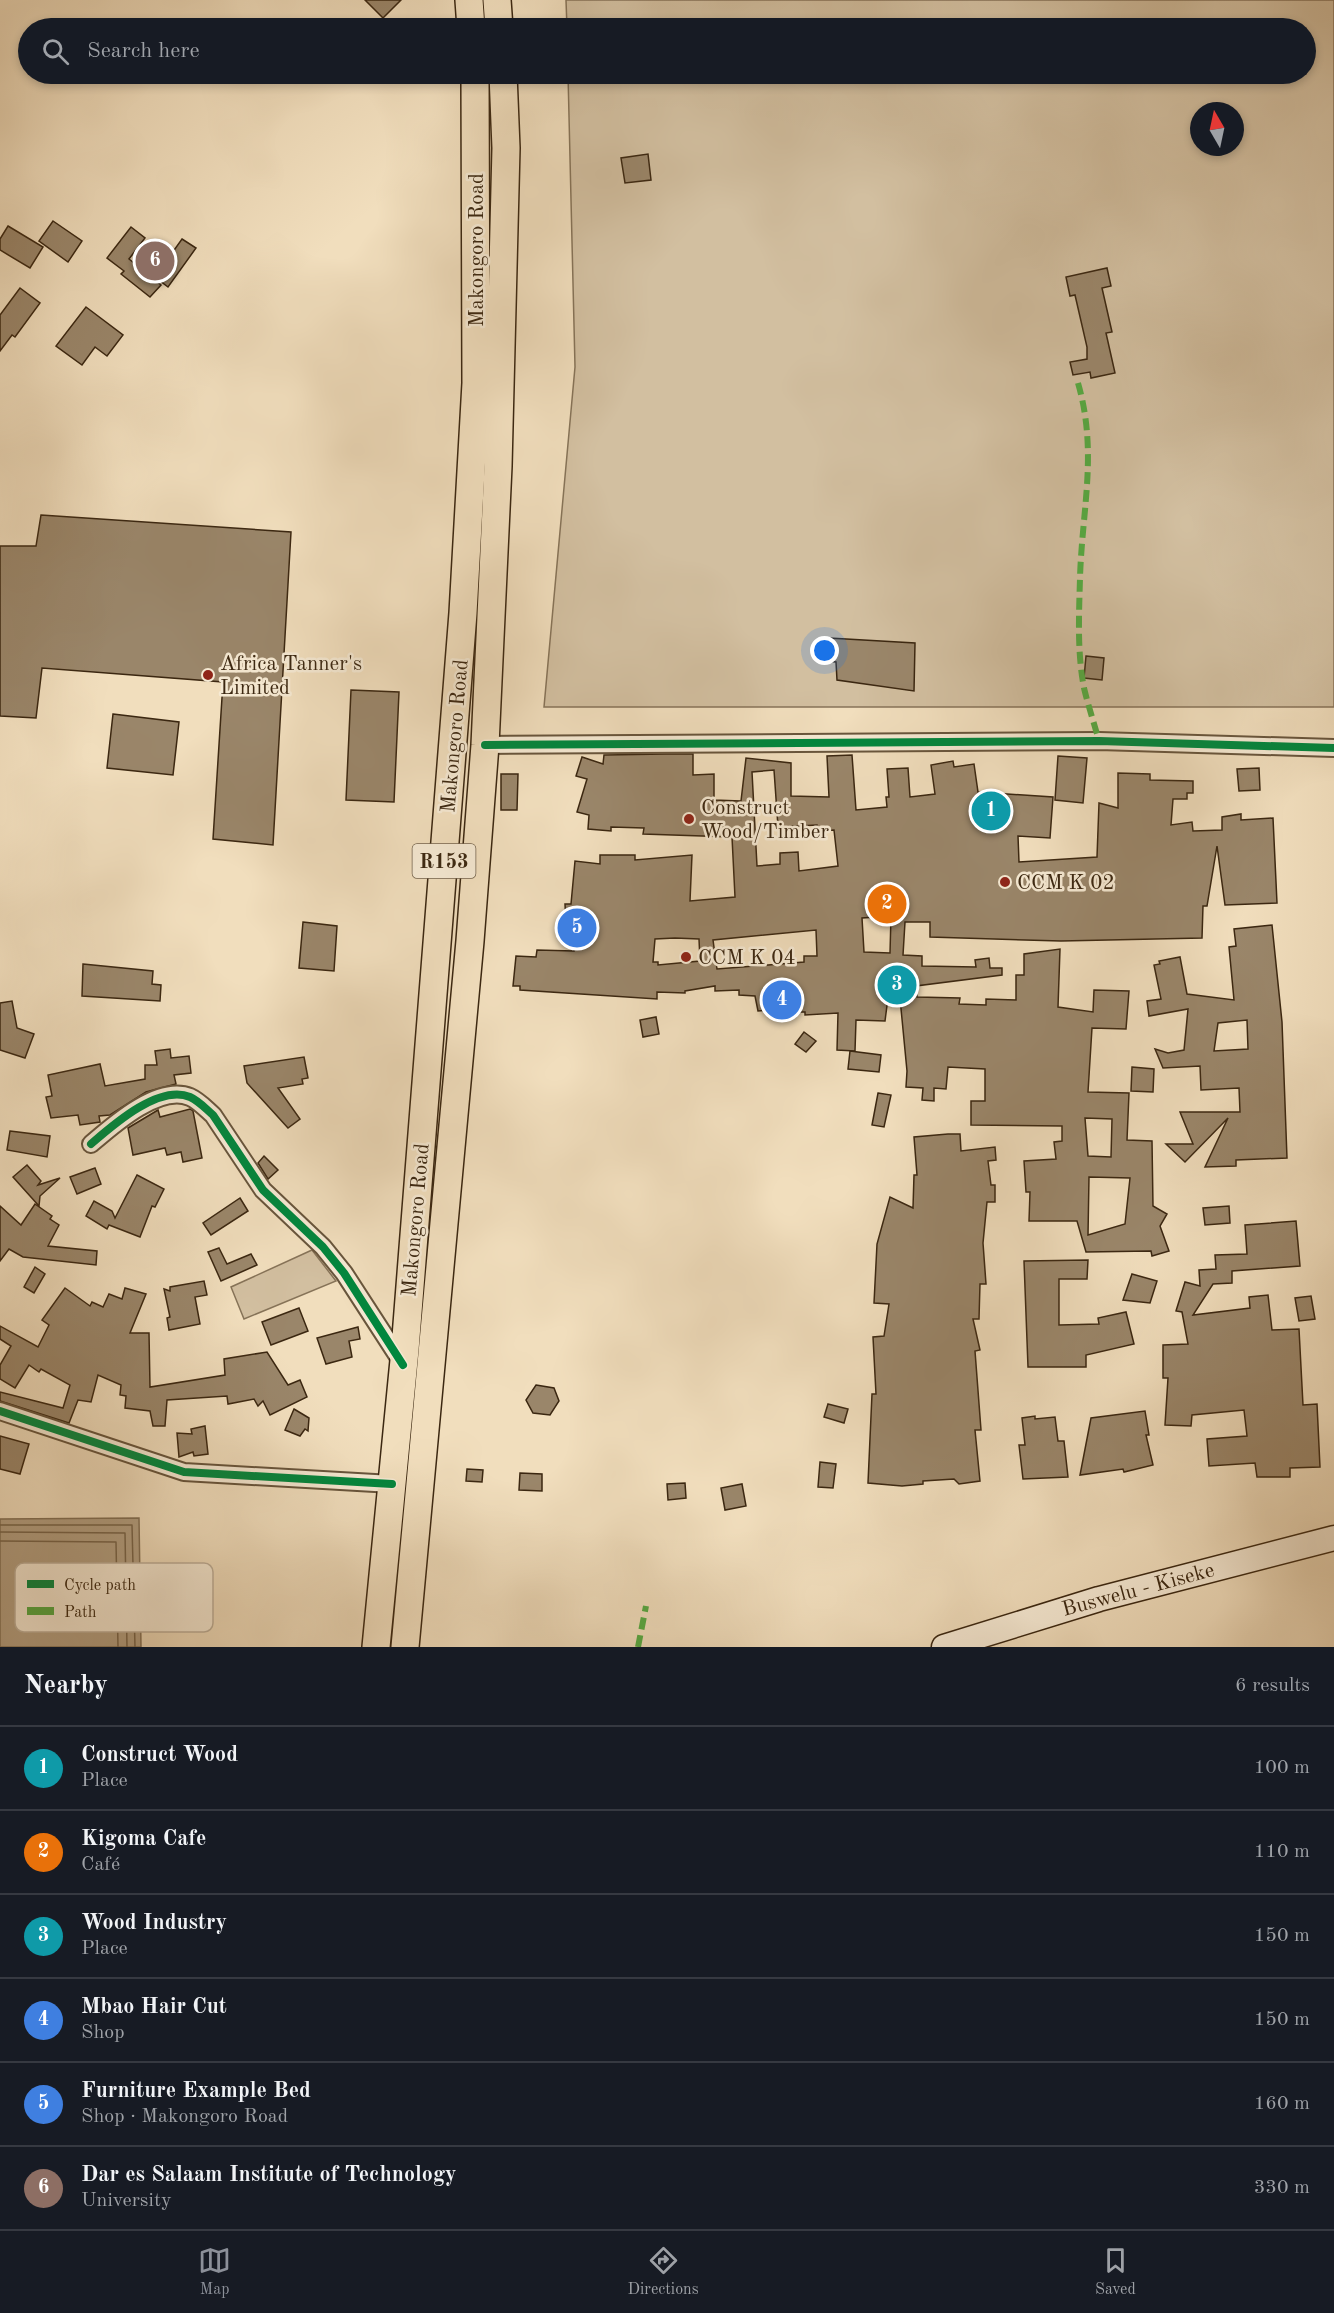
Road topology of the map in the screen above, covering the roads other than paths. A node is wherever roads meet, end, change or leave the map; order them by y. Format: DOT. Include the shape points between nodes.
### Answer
graph roads {
  1 [pos="469,0"];
  2 [pos="497,0"];
  3 [pos="470,18"];
  4 [pos="498,18"];
  5 [pos="475,84"];
  6 [pos="503,84"];
  7 [pos="485,745"];
  8 [pos="1334,748"];
  9 [pos="91,1144"];
  10 [pos="403,1365"];
  11 [pos="0,1411"];
  12 [pos="392,1484"];
  13 [pos="1334,1538"];
  14 [pos="376,1647"];
  15 [pos="405,1647"];
  16 [pos="944,1647"];
  1 -- 3 [label="main road"];
  2 -- 4 [label="main road"];
  5 -- 10 [label="main road, Makongoro Road / R153" via="476,383 464,601"];
  6 -- 7 [label="main road, Makongoro Road / R153" via="506,148 498,466"];
  7 -- 8 [label="street" via="1099,741"];
  7 -- 15 [label="main road, Makongoro Road / R153"];
  9 -- 10 [label="street" via="119,1120 149,1102 189,1096 202,1105 213,1115 263,1190 323,1246 344,1273"];
  10 -- 12 [label="main road, Makongoro Road / R153"];
  11 -- 12 [label="street" via="184,1472"];
  12 -- 14 [label="main road, Makongoro Road / R153"];
  13 -- 16 [label="main road, Buswelu - Kiseke" via="1099,1599"];
}
